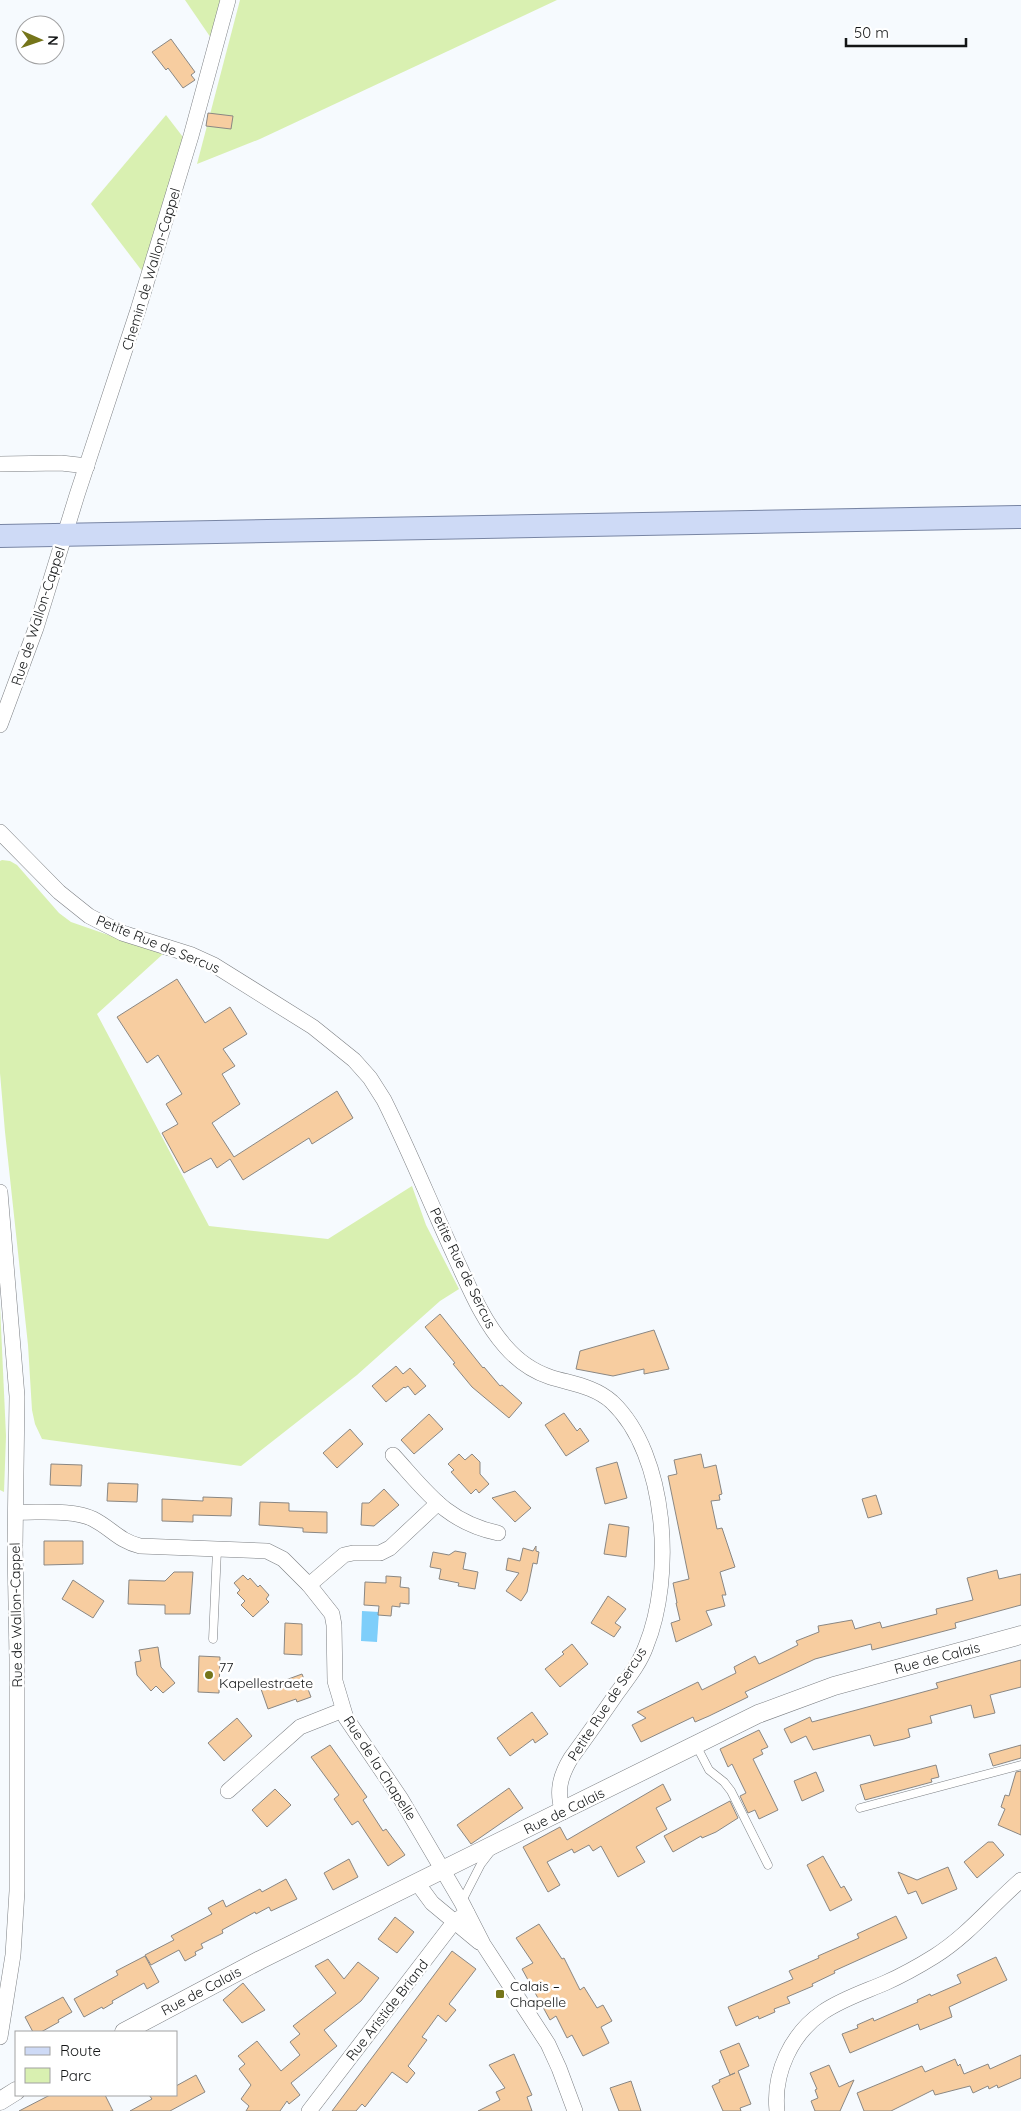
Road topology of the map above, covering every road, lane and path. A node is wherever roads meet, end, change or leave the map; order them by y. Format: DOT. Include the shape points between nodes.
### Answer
graph roads {
  1 [pos="228,0"];
  2 [pos="0,464"];
  3 [pos="87,466"];
  4 [pos="1021,517"];
  5 [pos="65,535"];
  6 [pos="0,536"];
  7 [pos="0,725"];
  8 [pos="0,832"];
  9 [pos="0,1192"];
  10 [pos="393,1455"];
  11 [pos="438,1503"];
  12 [pos="16,1512"];
  13 [pos="498,1533"];
  14 [pos="217,1550"];
  15 [pos="309,1585"];
  16 [pos="1021,1636"];
  17 [pos="213,1639"];
  18 [pos="343,1710"];
  19 [pos="696,1745"];
  20 [pos="1021,1765"];
  21 [pos="228,1791"];
  22 [pos="860,1808"];
  23 [pos="562,1812"];
  24 [pos="495,1845"];
  25 [pos="768,1865"];
  26 [pos="443,1872"];
  27 [pos="1021,1880"];
  28 [pos="418,1884"];
  29 [pos="464,1908"];
  30 [pos="454,1922"];
  31 [pos="482,1944"];
  32 [pos="126,2031"];
  33 [pos="0,2037"];
  34 [pos="15,2092"];
  35 [pos="0,2101"];
  36 [pos="309,2111"];
  37 [pos="576,2111"];
  38 [pos="777,2111"];
  1 -- 3 [label="street, Chemin de Wallon-Cappel" via="179,178"];
  2 -- 3 [label="street"];
  3 -- 5 [label="street, Chemin de Wallon-Cappel"];
  4 -- 5 [label="main road"];
  5 -- 6 [label="main road"];
  5 -- 7 [label="street, Rue de Wallon-Cappel" via="36,628"];
  8 -- 23 [label="street, Petite Rue de Sercus" via="59,892 89,916 122,933 214,965 299,1017 347,1052 384,1100 469,1287 496,1334 513,1355 531,1369 604,1396 632,1428 649,1467 661,1514 663,1551 655,1613 642,1656 566,1766 559,1789"];
  9 -- 12 [label="street, Rue de Wallon-Cappel" via="18,1396"];
  10 -- 11 [label="street"];
  11 -- 13 [label="street" via="466,1524"];
  11 -- 15 [label="street" via="390,1548 380,1553 344,1555"];
  12 -- 14 [label="street, Rue de la Chapelle" via="86,1516 122,1540 140,1546"];
  12 -- 33 [label="street, Rue de Wallon-Cappel" via="17,1890 13,1955"];
  14 -- 15 [label="street, Rue de la Chapelle" via="273,1553"];
  14 -- 17 [label="lane"];
  15 -- 18 [label="street, Rue de la Chapelle" via="334,1619 335,1681"];
  16 -- 19 [label="street, Rue de Calais" via="817,1691 758,1714"];
  18 -- 21 [label="street" via="300,1727"];
  18 -- 26 [label="street, Rue de la Chapelle"];
  19 -- 23 [label="street, Rue de Calais"];
  19 -- 25 [label="lane" via="709,1770 731,1791"];
  20 -- 22 [label="lane"];
  23 -- 24 [label="street, Rue de Calais"];
  24 -- 26 [label="street, Rue de Calais"];
  24 -- 29 [label="lane" via="465,1893"];
  26 -- 28 [label="street, Rue de Calais"];
  26 -- 29 [label="street, Rue de la Chapelle"];
  27 -- 38 [label="street" via="968,1931 935,1956 900,1976 840,2002 815,2018 792,2045 781,2067 776,2092"];
  28 -- 30 [label="street, Rue de la Chapelle" via="432,1903"];
  28 -- 32 [label="street, Rue de Calais" via="224,1978"];
  29 -- 30 [label="street, Rue Aristide Briand"];
  29 -- 31 [label="street, Rue de la Chapelle"];
  30 -- 31 [label="street, Rue de la Chapelle"];
  30 -- 36 [label="street, Rue Aristide Briand"];
  31 -- 37 [label="street, Rue de la Chapelle" via="548,2044"];
  34 -- 35 [label="street"];
}
